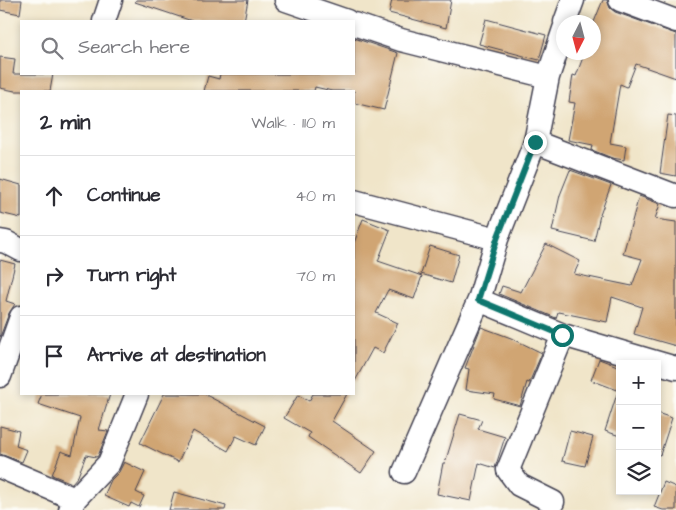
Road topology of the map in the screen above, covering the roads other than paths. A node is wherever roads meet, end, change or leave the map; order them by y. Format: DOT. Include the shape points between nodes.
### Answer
graph roads {
  1 [pos="111,0"];
  2 [pos="286,0"];
  3 [pos="572,0"];
  4 [pos="620,0"];
  5 [pos="568,15"];
  6 [pos="104,20"];
  7 [pos="344,20"];
  8 [pos="676,21"];
  9 [pos="355,24"];
  10 [pos="556,53"];
  11 [pos="548,77"];
  12 [pos="535,142"];
  13 [pos="676,196"];
  14 [pos="355,201"];
  15 [pos="497,239"];
  16 [pos="0,241"];
  17 [pos="20,249"];
  18 [pos="478,300"];
  19 [pos="20,320"];
  20 [pos="562,335"];
  21 [pos="676,368"];
  22 [pos="0,376"];
  23 [pos="138,395"];
  24 [pos="0,467"];
  25 [pos="404,472"];
  26 [pos="553,502"];
  27 [pos="73,504"];
  1 -- 6 [label="street"];
  2 -- 7 [label="street"];
  3 -- 5 [label="street"];
  4 -- 8 [label="street"];
  9 -- 11 [label="street" via="401,40"];
  10 -- 11 [label="street"];
  11 -- 12 [label="street"];
  12 -- 13 [label="street"];
  12 -- 15 [label="street"];
  14 -- 15 [label="street"];
  15 -- 18 [label="street"];
  16 -- 17 [label="street"];
  18 -- 20 [label="street"];
  18 -- 25 [label="street"];
  19 -- 22 [label="street"];
  20 -- 21 [label="street"];
  20 -- 26 [label="street" via="508,470 519,485"];
  23 -- 27 [label="street" via="109,463"];
  24 -- 27 [label="street"];
}
